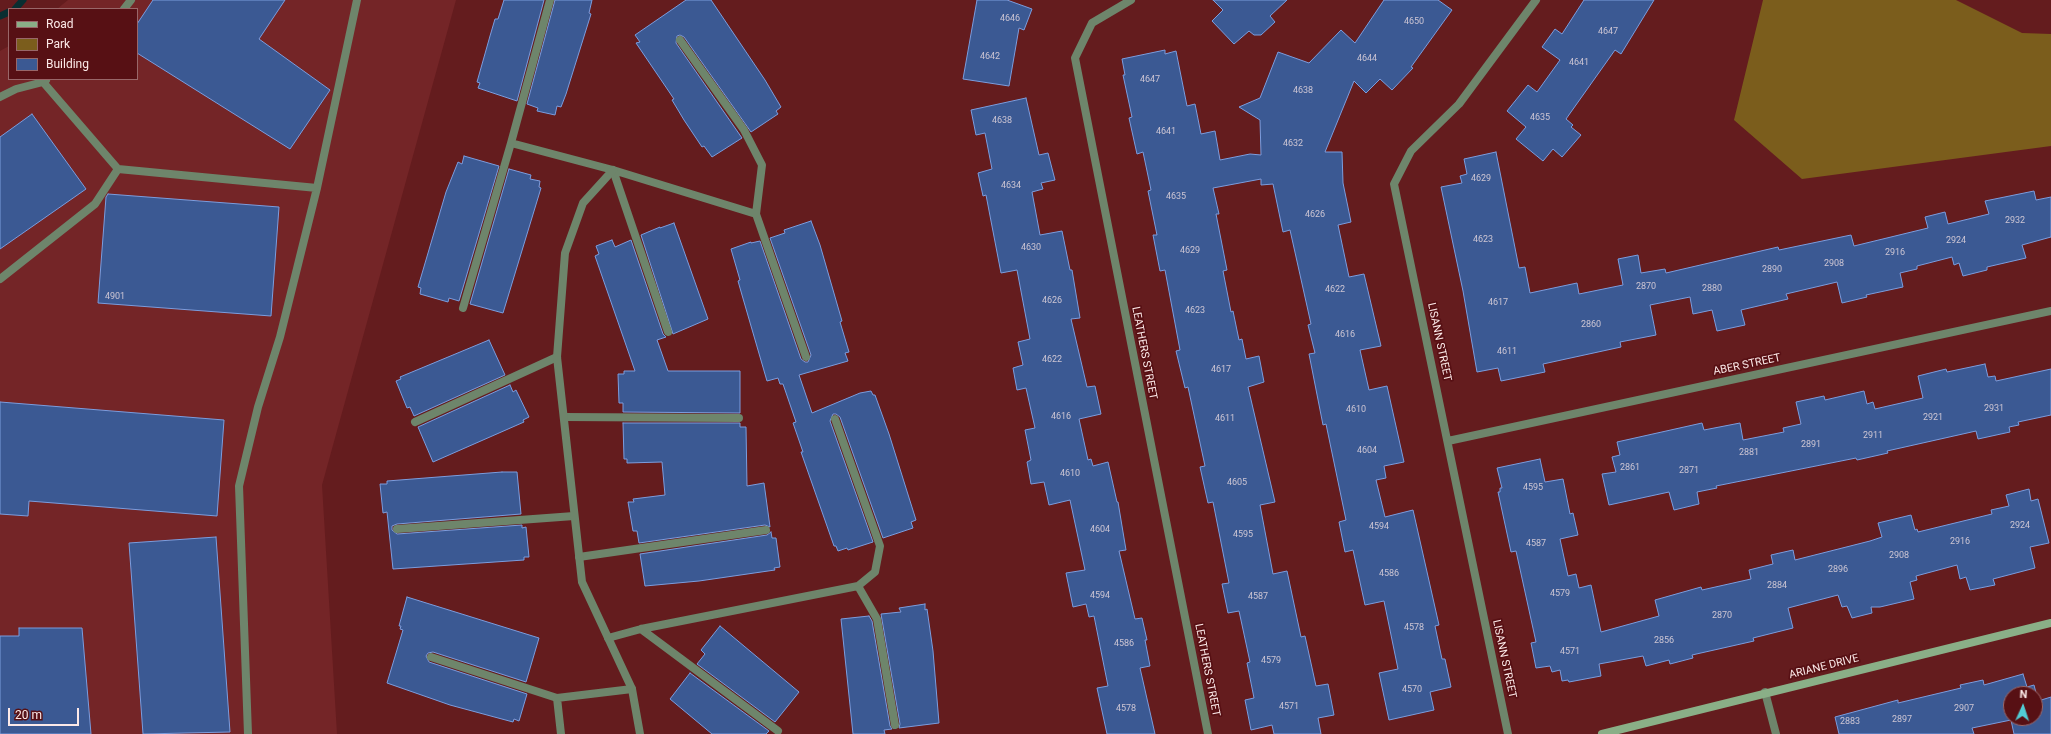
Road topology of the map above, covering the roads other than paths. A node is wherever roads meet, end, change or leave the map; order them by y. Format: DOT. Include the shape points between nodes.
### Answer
graph roads {
  1 [pos="131,0"];
  2 [pos="357,0"];
  3 [pos="550,0"];
  4 [pos="1131,0"];
  5 [pos="1536,0"];
  6 [pos="125,8"];
  7 [pos="680,40"];
  8 [pos="45,81"];
  9 [pos="0,97"];
  10 [pos="512,143"];
  11 [pos="118,169"];
  12 [pos="613,170"];
  13 [pos="317,188"];
  14 [pos="756,214"];
  15 [pos="0,279"];
  16 [pos="464,308"];
  17 [pos="2051,311"];
  18 [pos="668,332"];
  19 [pos="557,357"];
  20 [pos="806,357"];
  21 [pos="564,417"];
  22 [pos="739,418"];
  23 [pos="835,419"];
  24 [pos="415,422"];
  25 [pos="1448,441"];
  26 [pos="574,516"];
  27 [pos="397,529"];
  28 [pos="766,530"];
  29 [pos="579,557"];
  30 [pos="858,586"];
  31 [pos="2051,623"];
  32 [pos="641,629"];
  33 [pos="608,638"];
  34 [pos="431,657"];
  35 [pos="632,689"];
  36 [pos="1765,692"];
  37 [pos="558,698"];
  38 [pos="895,725"];
  39 [pos="778,731"];
  40 [pos="248,734"];
  41 [pos="561,734"];
  42 [pos="640,734"];
  43 [pos="1208,734"];
  44 [pos="1508,734"];
  45 [pos="1602,734"];
  46 [pos="1776,734"];
  1 -- 6 [label="street"];
  2 -- 13 [label="street"];
  3 -- 10 [label="street"];
  4 -- 43 [label="street, LEATHERS STREET" via="1092,24 1075,58"];
  5 -- 25 [label="street, LISANN STREET" via="1459,104 1411,151 1394,184"];
  7 -- 14 [label="street" via="744,130 762,165"];
  8 -- 9 [label="street" via="16,89"];
  8 -- 11 [label="street"];
  10 -- 12 [label="street"];
  10 -- 16 [label="street"];
  11 -- 13 [label="street"];
  11 -- 15 [label="street" via="95,204"];
  12 -- 14 [label="street"];
  12 -- 18 [label="street"];
  12 -- 19 [label="street" via="583,203 565,253"];
  13 -- 40 [label="street" via="280,337 258,407 238,486"];
  14 -- 20 [label="street"];
  17 -- 25 [label="street, ABER STREET"];
  19 -- 21 [label="street"];
  19 -- 24 [label="street"];
  21 -- 22 [label="street"];
  21 -- 26 [label="street"];
  23 -- 30 [label="street" via="880,546 875,572"];
  25 -- 44 [label="street, LISANN STREET"];
  26 -- 27 [label="street"];
  26 -- 29 [label="street"];
  28 -- 29 [label="street"];
  29 -- 33 [label="street" via="582,582"];
  30 -- 32 [label="street"];
  30 -- 38 [label="street" via="877,619"];
  31 -- 36 [label="street, ARIANE DRIVE"];
  32 -- 33 [label="street"];
  32 -- 39 [label="street"];
  33 -- 35 [label="street"];
  34 -- 37 [label="street"];
  35 -- 37 [label="street"];
  35 -- 42 [label="street"];
  36 -- 45 [label="street, ARIANE DRIVE"];
  36 -- 46 [label="street"];
  37 -- 41 [label="street"];
}
